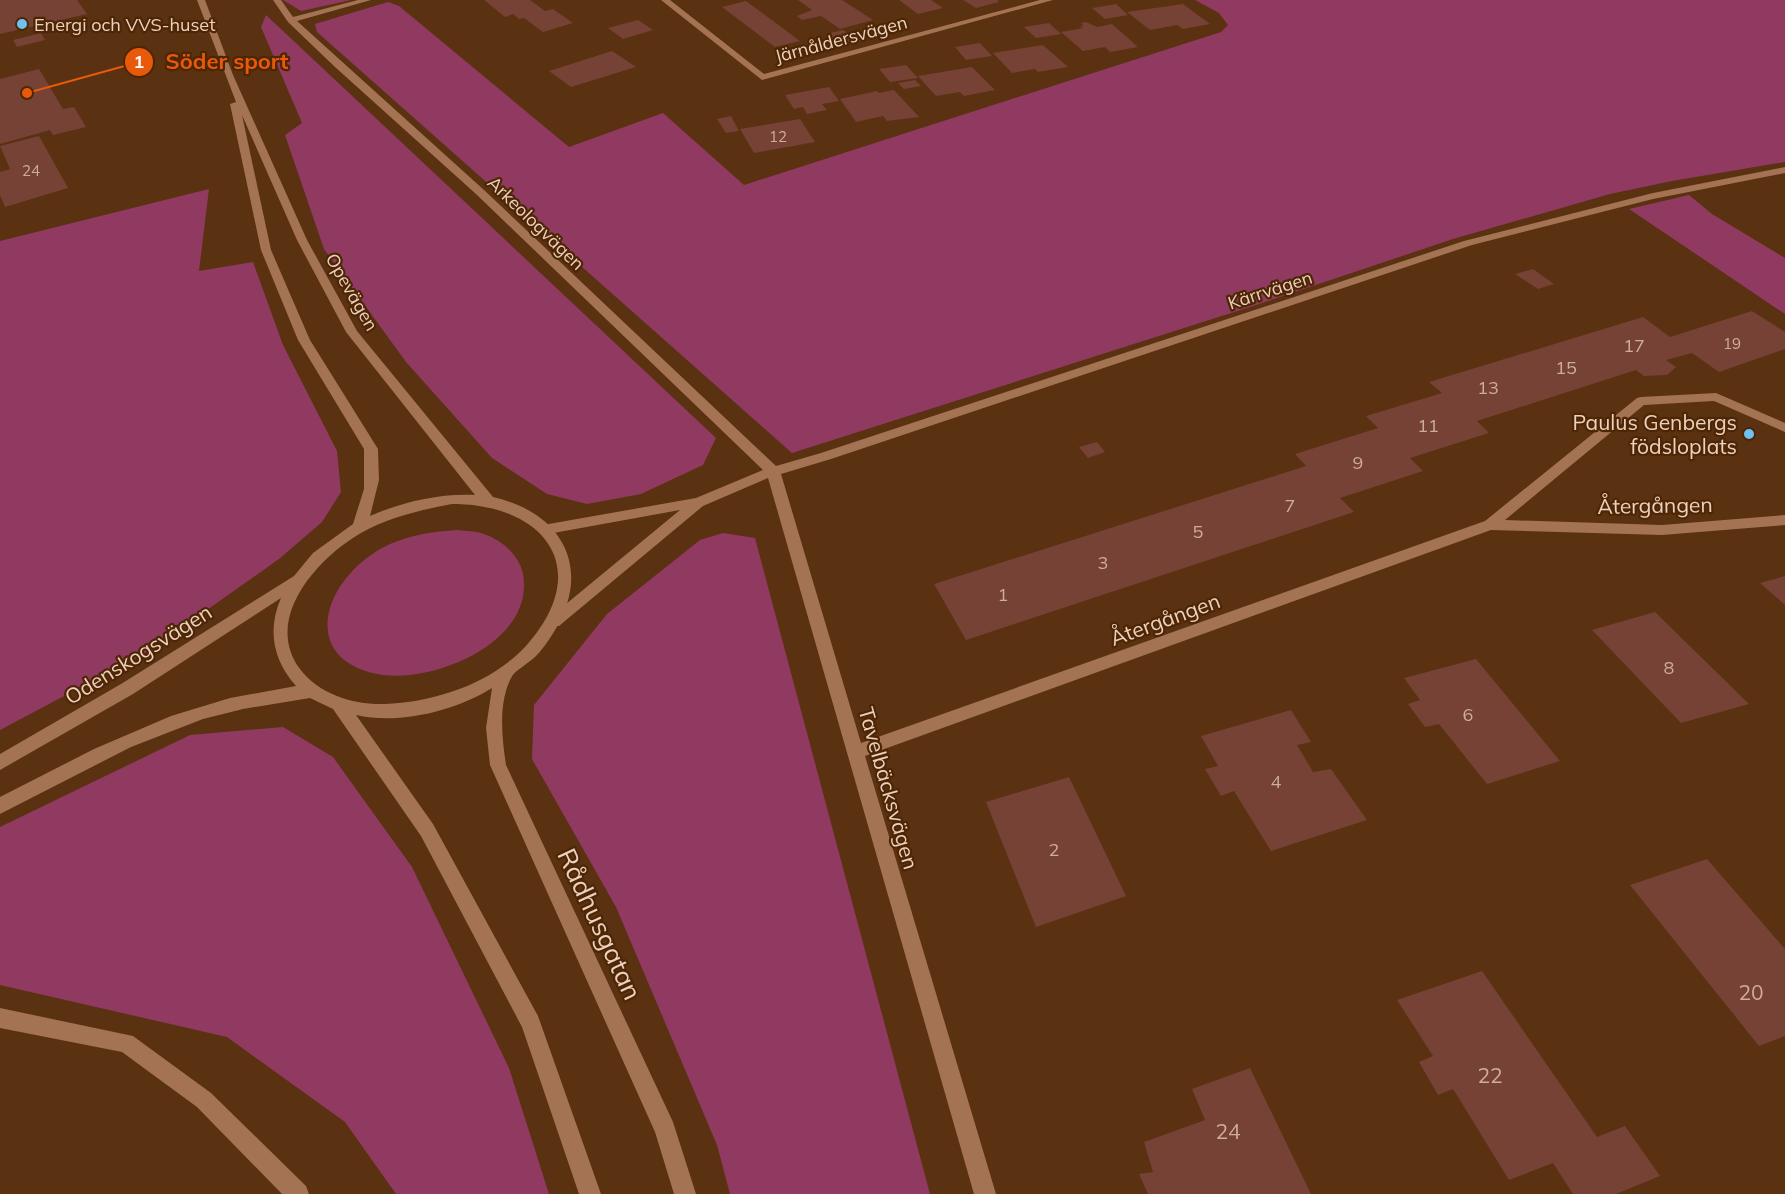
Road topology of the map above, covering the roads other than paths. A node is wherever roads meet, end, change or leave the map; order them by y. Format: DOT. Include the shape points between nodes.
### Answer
graph roads {
  1 [pos="201,0"];
  2 [pos="277,0"];
  3 [pos="367,0"];
  4 [pos="665,0"];
  5 [pos="1049,0"];
  6 [pos="291,20"];
  7 [pos="229,75"];
  8 [pos="1785,170"];
  9 [pos="1785,428"];
  10 [pos="773,471"];
  11 [pos="488,501"];
  12 [pos="699,502"];
  13 [pos="1785,520"];
  14 [pos="1490,525"];
  15 [pos="359,527"];
  16 [pos="548,529"];
  17 [pos="297,581"];
  18 [pos="554,622"];
  19 [pos="505,672"];
  20 [pos="311,691"];
  21 [pos="339,704"];
  22 [pos="855,752"];
  23 [pos="0,764"];
  24 [pos="0,806"];
  25 [pos="0,1018"];
  26 [pos="298,1194"];
  27 [pos="590,1194"];
  28 [pos="685,1194"];
  29 [pos="985,1194"];
  1 -- 7 [label="street, Opevägen"];
  2 -- 6 [label="street, Arkeologvägen"];
  3 -- 6 [label="street"];
  4 -- 5 [label="street, Järnåldersvägen" via="762,77"];
  6 -- 10 [label="street, Arkeologvägen" via="480,192"];
  7 -- 11 [label="street, Opevägen" via="302,240 352,332"];
  7 -- 15 [label="street, Opevägen" via="266,250 304,340 371,449 372,486"];
  8 -- 10 [label="street, Kärrvägen" via="1664,194 1468,243"];
  9 -- 14 [label="street, Återgången" via="1716,397 1641,401"];
  10 -- 12 [label="street"];
  10 -- 22 [label="street, Tavelbäcksvägen"];
  11 -- 15 [label="street" via="452,499 414,505"];
  11 -- 16 [label="street" via="522,511"];
  12 -- 16 [label="street"];
  12 -- 18 [label="street"];
  13 -- 14 [label="street, Återgången" via="1662,530"];
  14 -- 22 [label="street, Återgången"];
  15 -- 17 [label="street" via="317,558"];
  16 -- 18 [label="street" via="564,555 566,587"];
  17 -- 20 [label="street" via="282,612 280,644 291,672"];
  17 -- 23 [label="street, Odenskogsvägen"];
  18 -- 19 [label="street" via="532,650"];
  19 -- 21 [label="street" via="460,697 416,709 373,711"];
  19 -- 28 [label="street, Rådhusgatan" via="492,734 498,765 665,1130"];
  20 -- 21 [label="street"];
  20 -- 24 [label="street" via="203,712 136,736"];
  21 -- 27 [label="street" via="427,830 531,1023"];
  22 -- 29 [label="street, Tavelbäcksvägen"];
  25 -- 26 [label="street" via="126,1043 204,1100"];
}
